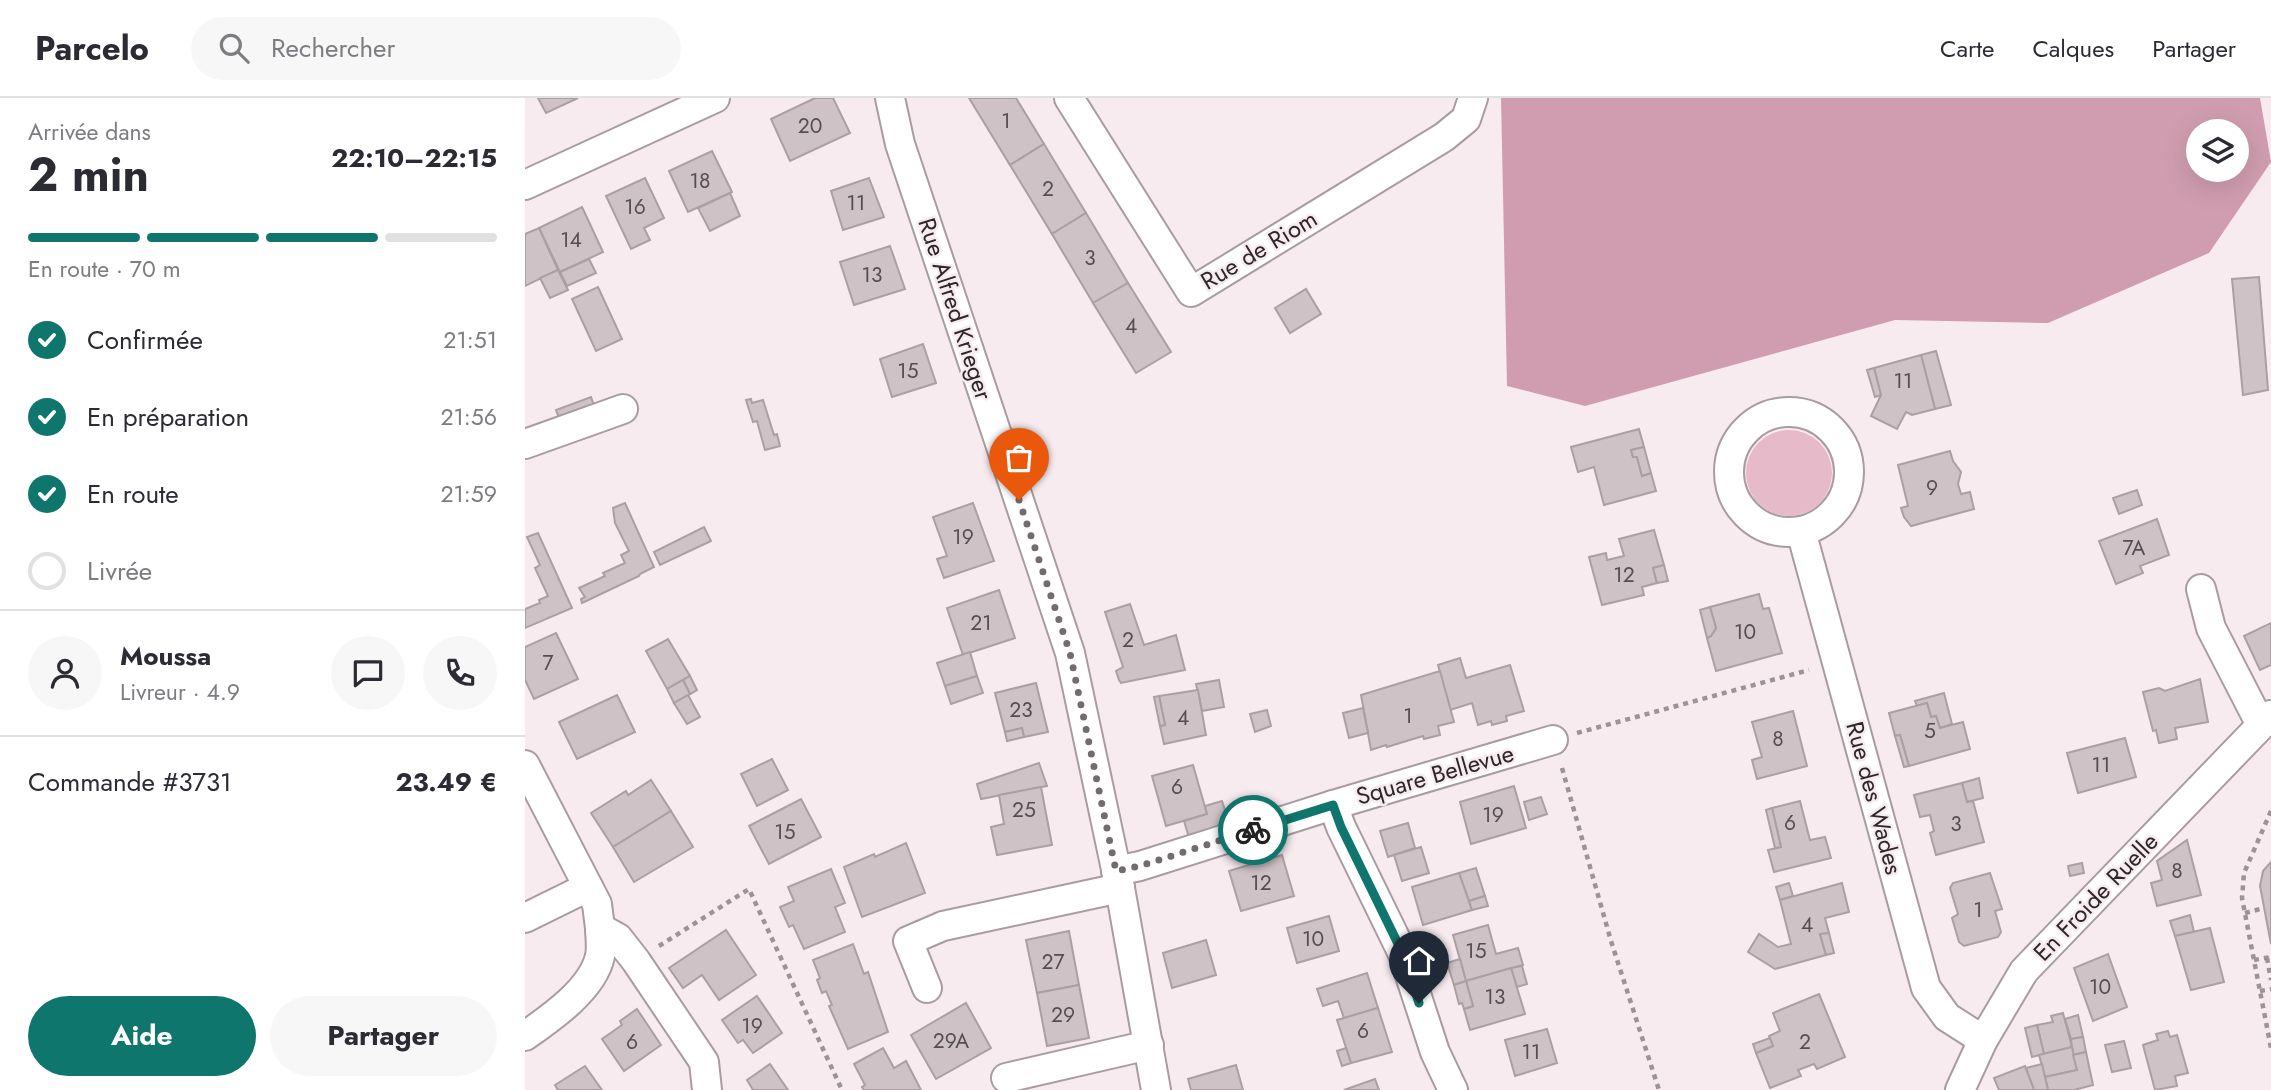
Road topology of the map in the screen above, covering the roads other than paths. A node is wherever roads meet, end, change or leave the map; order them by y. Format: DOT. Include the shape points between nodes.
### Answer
graph roads {
  1 [pos="715,98"];
  2 [pos="890,98"];
  3 [pos="1069,98"];
  4 [pos="1473,98"];
  5 [pos="525,185"];
  6 [pos="622,409"];
  7 [pos="525,444"];
  8 [pos="1801,531"];
  9 [pos="2201,589"];
  10 [pos="2266,720"];
  11 [pos="1553,740"];
  12 [pos="525,765"];
  13 [pos="1333,805"];
  14 [pos="1118,879"];
  15 [pos="588,887"];
  16 [pos="525,918"];
  17 [pos="600,928"];
  18 [pos="927,988"];
  19 [pos="526,1032"];
  20 [pos="1983,1040"];
  21 [pos="1149,1045"];
  22 [pos="1435,1052"];
  23 [pos="1006,1078"];
  24 [pos="707,1090"];
  25 [pos="1156,1090"];
  26 [pos="1429,1090"];
  27 [pos="1453,1090"];
  28 [pos="1960,1090"];
  1 -- 5 [label="street"];
  2 -- 14 [label="street, Rue Alfred Krieger" via="900,144 1070,653"];
  3 -- 4 [label="street, Rue de Riom" via="1191,292 1444,137 1466,119"];
  6 -- 7 [label="street"];
  8 -- 8 [label="street" via="1820,524 1845,495 1847,456 1839,438 1825,424 1807,415 1769,415 1751,425 1730,458 1734,498 1745,514 1762,526 1781,532"];
  8 -- 20 [label="street, Rue des Wades" via="1926,988 1947,1017"];
  9 -- 10 [label="street, En Froide Ruelle" via="2211,628"];
  10 -- 20 [label="street, En Froide Ruelle" via="2024,971"];
  11 -- 13 [label="street, Square Bellevue"];
  12 -- 15 [label="street"];
  13 -- 14 [label="street, Square Bellevue" via="1140,866"];
  13 -- 22 [label="street" via="1403,954"];
  14 -- 18 [label="street, Square Bellevue" via="943,926 908,941"];
  14 -- 21 [label="street, Rue Alfred Krieger"];
  15 -- 16 [label="street"];
  15 -- 17 [label="street" via="597,904"];
  17 -- 19 [label="street" via="600,956 587,983 556,1014"];
  17 -- 24 [label="street" via="618,938 636,961 703,1062"];
  20 -- 28 [label="street, En Froide Ruelle"];
  21 -- 23 [label="street"];
  21 -- 25 [label="street, Rue Alfred Krieger"];
  22 -- 26 [label="street"];
  22 -- 27 [label="street"];
}
